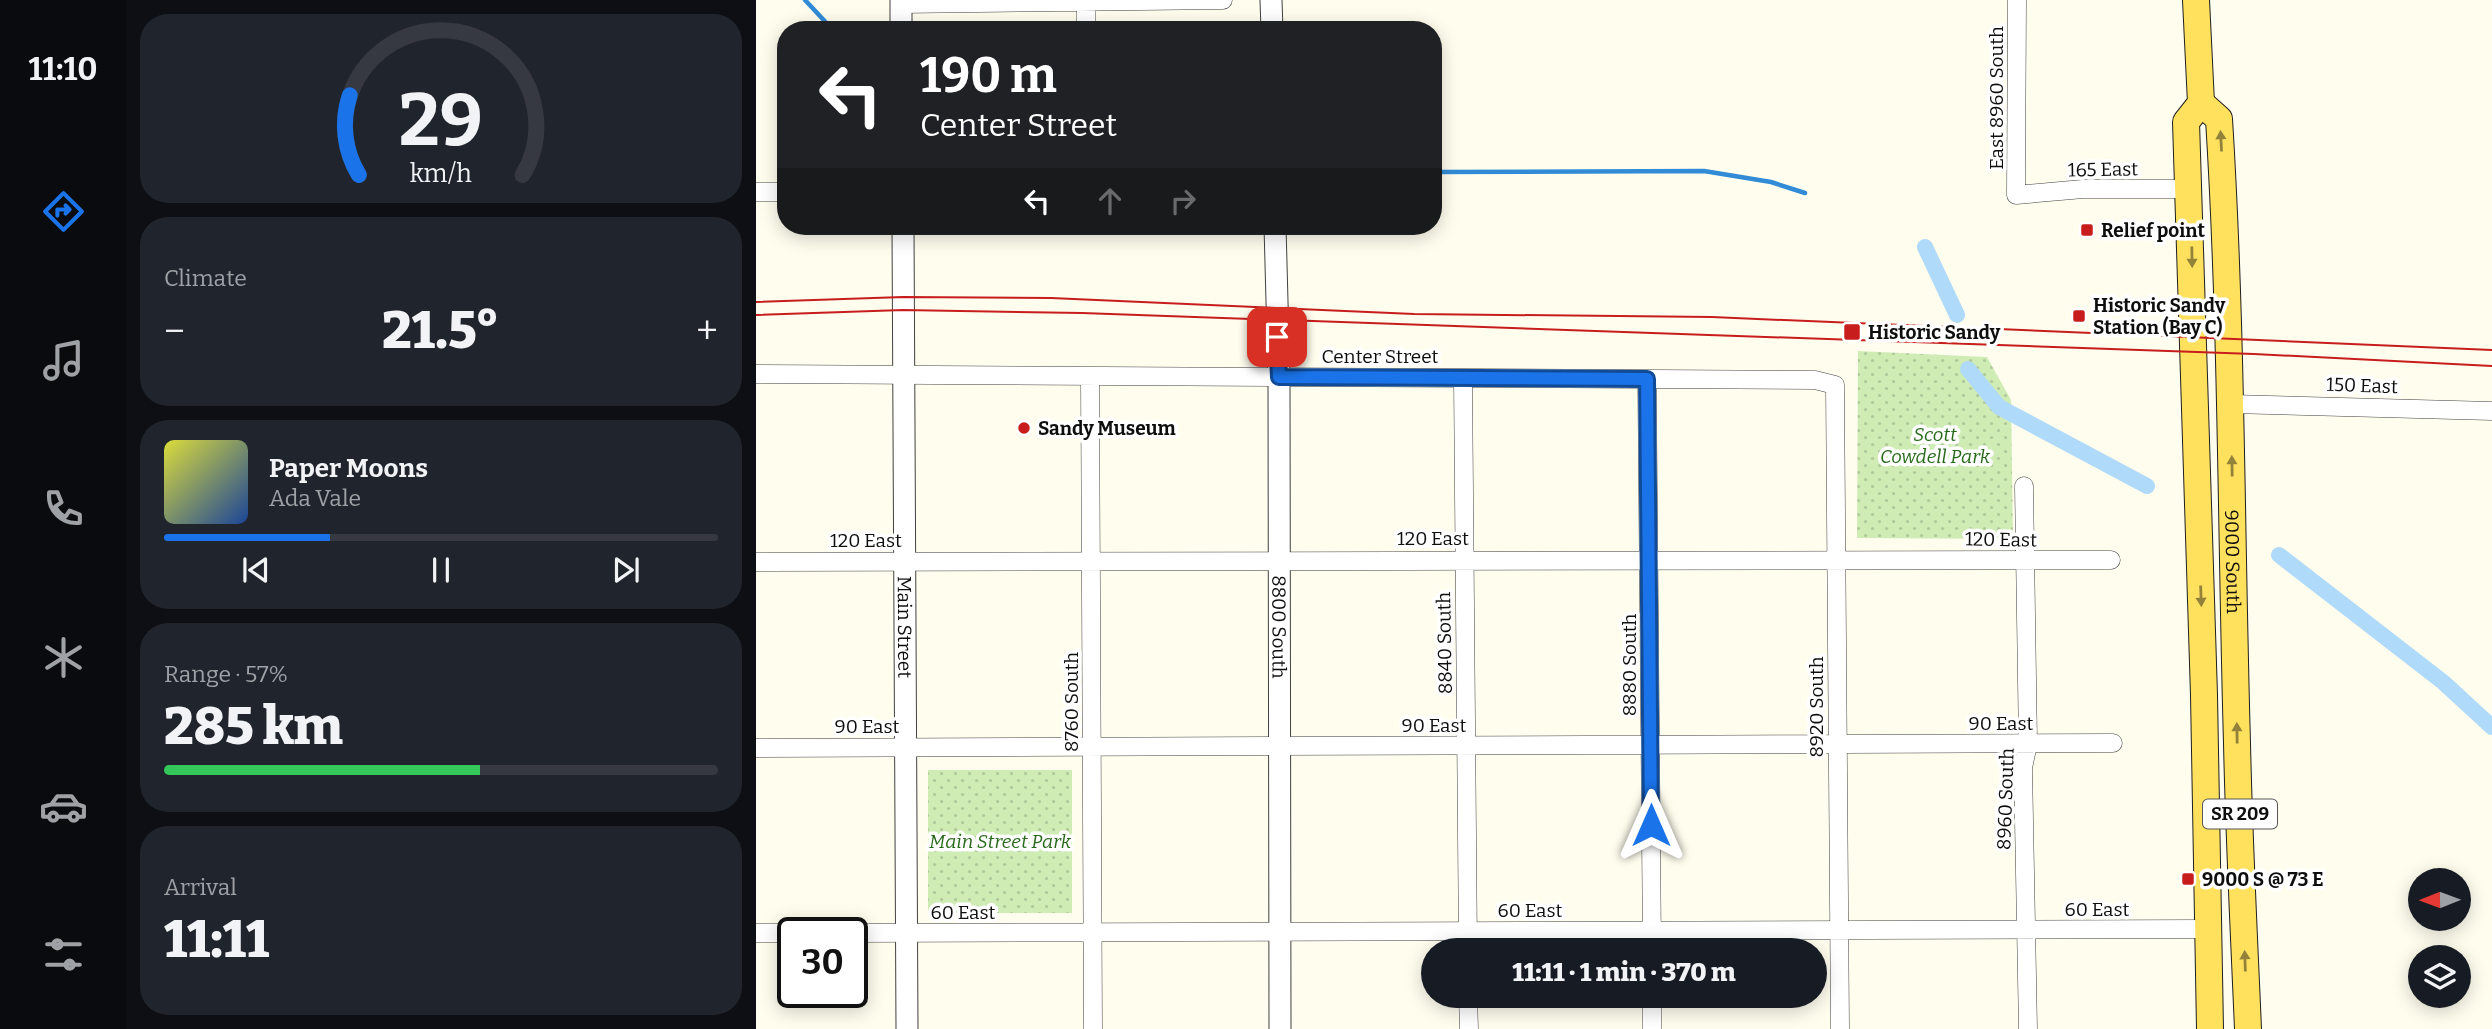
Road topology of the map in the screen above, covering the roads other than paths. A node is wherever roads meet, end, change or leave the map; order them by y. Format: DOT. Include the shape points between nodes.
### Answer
graph roads {
  1 [pos="1223,0"];
  2 [pos="1271,0"];
  3 [pos="2017,0"];
  4 [pos="2196,0"];
  5 [pos="1086,1"];
  6 [pos="901,2"];
  7 [pos="901,21"];
  8 [pos="1087,21"];
  9 [pos="1272,21"];
  10 [pos="2201,103"];
  11 [pos="2190,188"];
  12 [pos="756,192"];
  13 [pos="777,192"];
  14 [pos="2016,195"];
  15 [pos="903,235"];
  16 [pos="1275,235"];
  17 [pos="756,374"];
  18 [pos="904,374"];
  19 [pos="1090,376"];
  20 [pos="1279,377"];
  21 [pos="1463,378"];
  22 [pos="1647,379"];
  23 [pos="1835,385"];
  24 [pos="2231,404"];
  25 [pos="2492,411"];
  26 [pos="2024,486"];
  27 [pos="2197,487"];
  28 [pos="1464,558"];
  29 [pos="1836,558"];
  30 [pos="1649,559"];
  31 [pos="1279,560"];
  32 [pos="2111,560"];
  33 [pos="905,561"];
  34 [pos="1091,561"];
  35 [pos="2025,561"];
  36 [pos="756,562"];
  37 [pos="2204,695"];
  38 [pos="2113,743"];
  39 [pos="1838,744"];
  40 [pos="2028,744"];
  41 [pos="1650,745"];
  42 [pos="1279,746"];
  43 [pos="1466,746"];
  44 [pos="906,747"];
  45 [pos="1092,747"];
  46 [pos="756,748"];
  47 [pos="2242,853"];
  48 [pos="2207,929"];
  49 [pos="1839,930"];
  50 [pos="2027,930"];
  51 [pos="1468,931"];
  52 [pos="1651,931"];
  53 [pos="1093,932"];
  54 [pos="1280,932"];
  55 [pos="756,933"];
  56 [pos="777,933"];
  57 [pos="868,933"];
  58 [pos="906,933"];
  59 [pos="1468,938"];
  60 [pos="1651,938"];
  61 [pos="1468,1008"];
  62 [pos="1652,1008"];
  63 [pos="907,1029"];
  64 [pos="1093,1029"];
  65 [pos="1280,1029"];
  66 [pos="1469,1029"];
  67 [pos="1652,1029"];
  68 [pos="1840,1029"];
  69 [pos="2028,1029"];
  70 [pos="2210,1029"];
  71 [pos="2248,1029"];
  1 -- 5 [label="street"];
  2 -- 9 [label="street"];
  3 -- 14 [label="street, East 8960 South"];
  4 -- 10 [label="main road, 9000 South / SR 209"];
  5 -- 6 [label="street"];
  5 -- 8 [label="street"];
  6 -- 7 [label="street"];
  10 -- 11 [label="main road, 9000 South / SR 209" via="2186,122"];
  24 -- 10 [label="main road, 9000 South / SR 209, one-way" via="2219,119"];
  11 -- 14 [label="street, 165 East"];
  11 -- 27 [label="main road, 9000 South / SR 209, one-way"];
  12 -- 13 [label="street"];
  15 -- 18 [label="street, Main Street"];
  16 -- 20 [label="street, 8800 South"];
  17 -- 18 [label="street, Center Street"];
  18 -- 19 [label="street, Center Street"];
  18 -- 33 [label="street, Main Street"];
  19 -- 20 [label="street, Center Street"];
  19 -- 34 [label="street, 8760 South"];
  20 -- 21 [label="street, Center Street"];
  20 -- 31 [label="street, 8800 South"];
  21 -- 22 [label="street, Center Street"];
  21 -- 28 [label="street, 8840 South"];
  22 -- 23 [label="street, Center Street" via="1815,380"];
  22 -- 30 [label="street, 8880 South"];
  23 -- 29 [label="street, 8920 South"];
  24 -- 25 [label="street, 150 East"];
  24 -- 27 [label="main road" via="2218,420"];
  47 -- 24 [label="main road, 9000 South / SR 209, one-way"];
  26 -- 35 [label="street, 8960 South"];
  27 -- 37 [label="main road, 9000 South / SR 209, one-way"];
  28 -- 30 [label="street, 120 East"];
  28 -- 31 [label="street, 120 East"];
  28 -- 43 [label="street, 8840 South"];
  29 -- 30 [label="street, 120 East"];
  29 -- 35 [label="street, 120 East"];
  29 -- 39 [label="street, 8920 South"];
  30 -- 41 [label="street, 8880 South"];
  31 -- 34 [label="street, 120 East"];
  31 -- 42 [label="street, 8800 South"];
  32 -- 35 [label="street, 120 East"];
  33 -- 34 [label="street, 120 East"];
  33 -- 36 [label="street, 120 East"];
  33 -- 44 [label="street, Main Street"];
  34 -- 45 [label="street, 8760 South"];
  35 -- 40 [label="street, 8960 South"];
  37 -- 47 [label="main road" via="2221,762 2224,841 2231,851"];
  37 -- 48 [label="main road, 9000 South / SR 209"];
  38 -- 40 [label="street, 90 East"];
  39 -- 40 [label="street, 90 East"];
  39 -- 41 [label="street, 90 East"];
  39 -- 49 [label="street, 8920 South"];
  40 -- 50 [label="street, 8960 South" via="2023,768"];
  41 -- 43 [label="street, 90 East"];
  41 -- 52 [label="street, 8880 South"];
  42 -- 43 [label="street, 90 East"];
  42 -- 45 [label="street, 90 East"];
  42 -- 54 [label="street, 8800 South"];
  43 -- 51 [label="street, 8840 South"];
  44 -- 45 [label="street, 90 East"];
  44 -- 46 [label="street, 90 East"];
  44 -- 58 [label="street, Main Street"];
  45 -- 53 [label="street, 8760 South"];
  71 -- 47 [label="main road, 9000 South / SR 209, one-way"];
  48 -- 50 [label="street, 60 East"];
  48 -- 70 [label="main road, 9000 South / SR 209"];
  49 -- 50 [label="street, 60 East"];
  49 -- 52 [label="street, 60 East"];
  49 -- 68 [label="street, 8920 South"];
  50 -- 69 [label="street, 8960 South"];
  51 -- 52 [label="street, 60 East"];
  51 -- 54 [label="street, 60 East"];
  51 -- 59 [label="street, 8840 South"];
  52 -- 60 [label="street, 8880 South"];
  53 -- 54 [label="street, 60 East"];
  53 -- 58 [label="street, 60 East"];
  53 -- 64 [label="street, 8760 South"];
  54 -- 65 [label="street, 8800 South"];
  55 -- 56 [label="street"];
  57 -- 58 [label="street, 60 East"];
  58 -- 63 [label="street, Main Street"];
  61 -- 66 [label="street"];
  62 -- 67 [label="street"];
}
